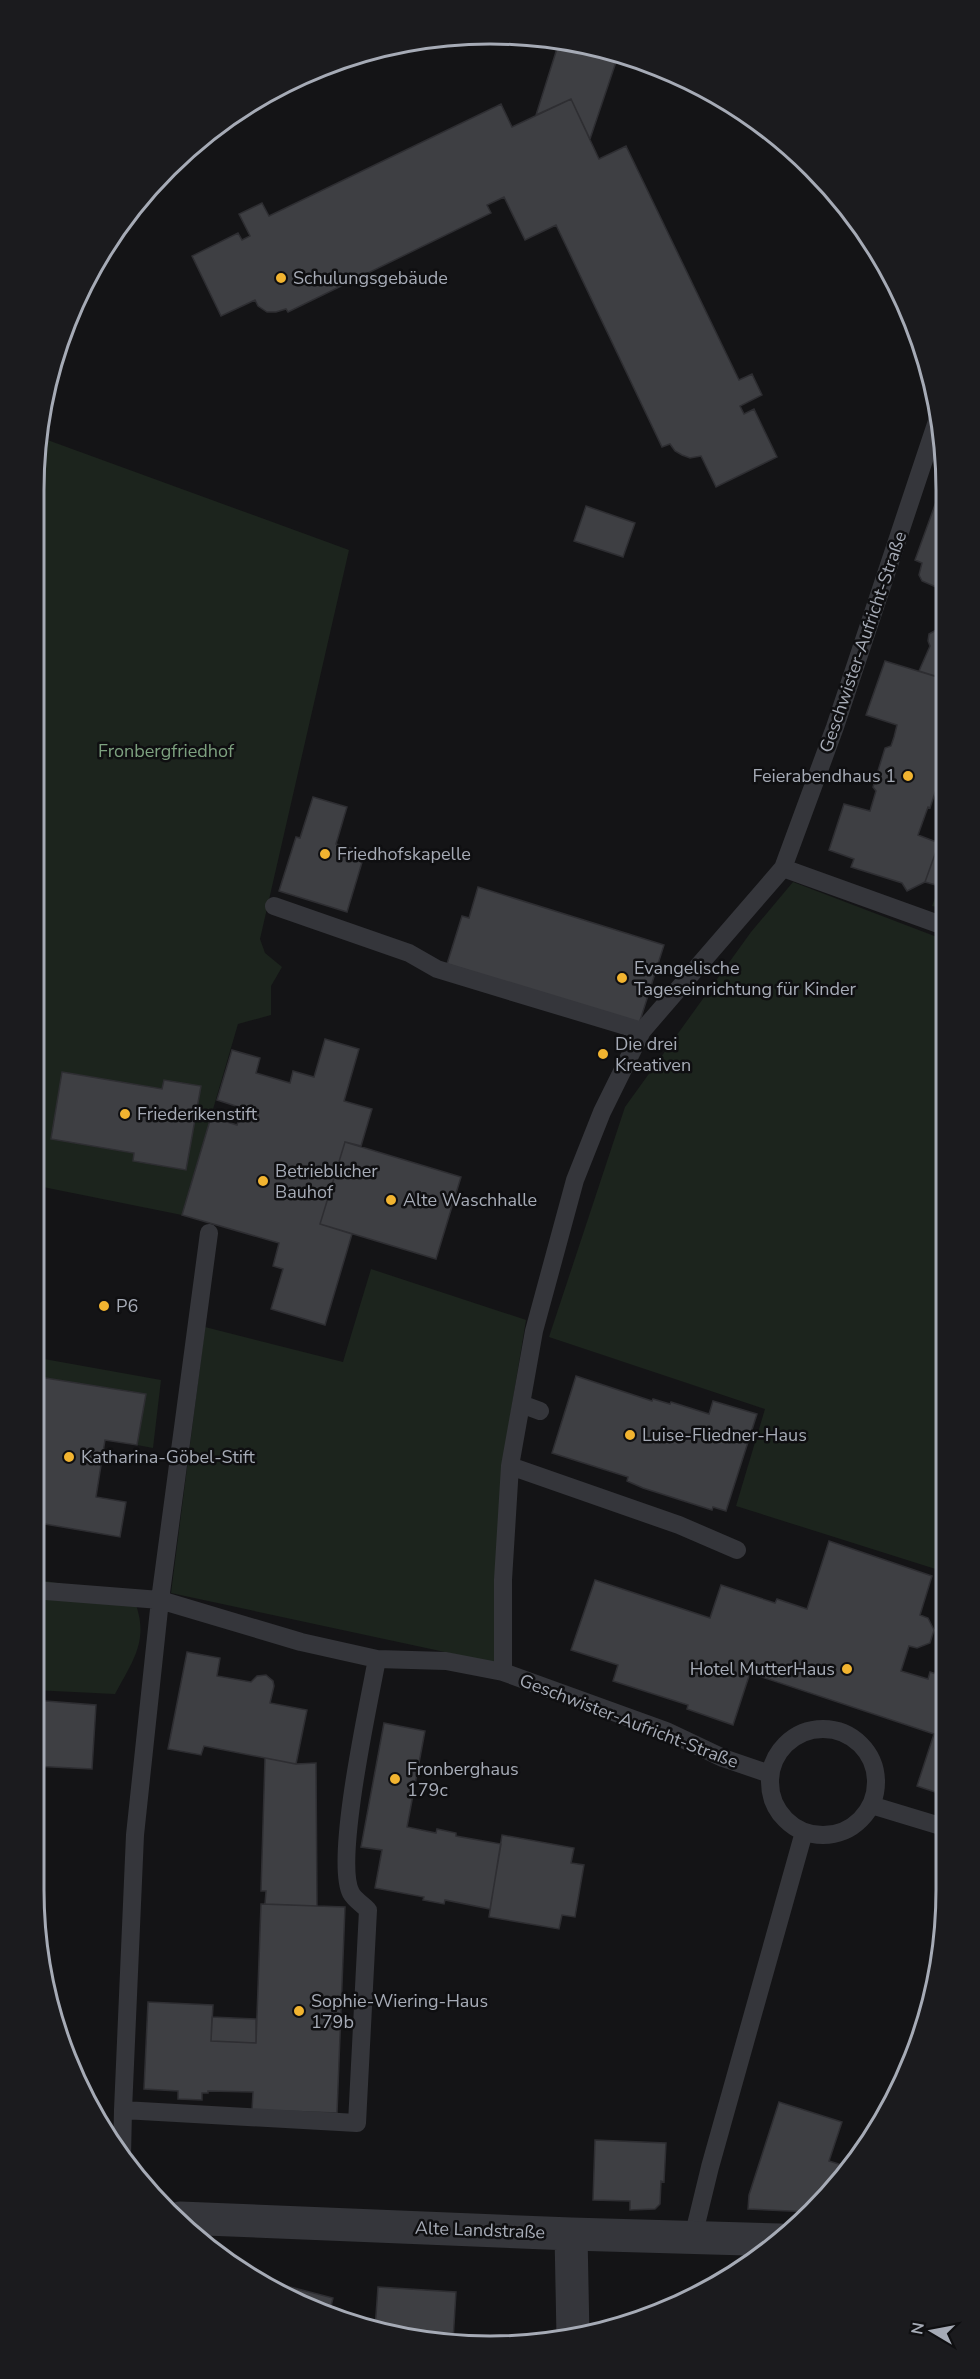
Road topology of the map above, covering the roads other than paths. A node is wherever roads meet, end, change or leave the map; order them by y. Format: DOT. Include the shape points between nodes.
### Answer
graph roads {
  1 [pos="933,433"];
  2 [pos="783,868"];
  3 [pos="274,906"];
  4 [pos="936,923"];
  5 [pos="642,1031"];
  6 [pos="209,1233"];
  7 [pos="520,1404"];
  8 [pos="540,1411"];
  9 [pos="510,1466"];
  10 [pos="737,1550"];
  11 [pos="44,1591"];
  12 [pos="160,1600"];
  13 [pos="377,1659"];
  14 [pos="503,1672"];
  15 [pos="770,1774"];
  16 [pos="872,1805"];
  17 [pos="936,1825"];
  18 [pos="804,1832"];
  19 [pos="123,2110"];
  20 [pos="122,2142"];
  21 [pos="189,2218"];
  22 [pos="571,2234"];
  23 [pos="693,2237"];
  24 [pos="766,2239"];
  25 [pos="573,2328"];
  1 -- 2 [label="lane, Geschwister-Aufricht-Straße" via="835,727"];
  2 -- 4 [label="lane"];
  2 -- 5 [label="lane, Geschwister-Aufricht-Straße"];
  3 -- 5 [label="lane" via="409,953 437,969"];
  5 -- 7 [label="lane, Geschwister-Aufricht-Straße" via="602,1112 575,1180 534,1331"];
  6 -- 12 [label="lane"];
  7 -- 8 [label="lane"];
  7 -- 9 [label="lane, Geschwister-Aufricht-Straße"];
  9 -- 10 [label="lane" via="679,1525"];
  9 -- 14 [label="lane, Geschwister-Aufricht-Straße" via="503,1580"];
  11 -- 12 [label="lane"];
  12 -- 13 [label="lane" via="301,1642"];
  12 -- 19 [label="lane" via="135,1835"];
  13 -- 14 [label="lane" via="446,1661"];
  13 -- 19 [label="lane" via="347,1833 346,1866 351,1893 368,1910 357,2123"];
  14 -- 15 [label="lane, Geschwister-Aufricht-Straße" via="666,1731 723,1758"];
  15 -- 16 [label="lane" via="784,1746 796,1737 811,1730 841,1732 857,1741 872,1762 876,1788"];
  15 -- 18 [label="lane" via="777,1809 788,1823"];
  16 -- 17 [label="lane"];
  16 -- 18 [label="lane" via="863,1818 843,1832 819,1836"];
  18 -- 23 [label="lane"];
  19 -- 20 [label="lane"];
  21 -- 22 [label="street, Alte Landstraße"];
  22 -- 23 [label="street, Alte Landstraße"];
  22 -- 25 [label="street"];
  23 -- 24 [label="street, Alte Landstraße"];
}
